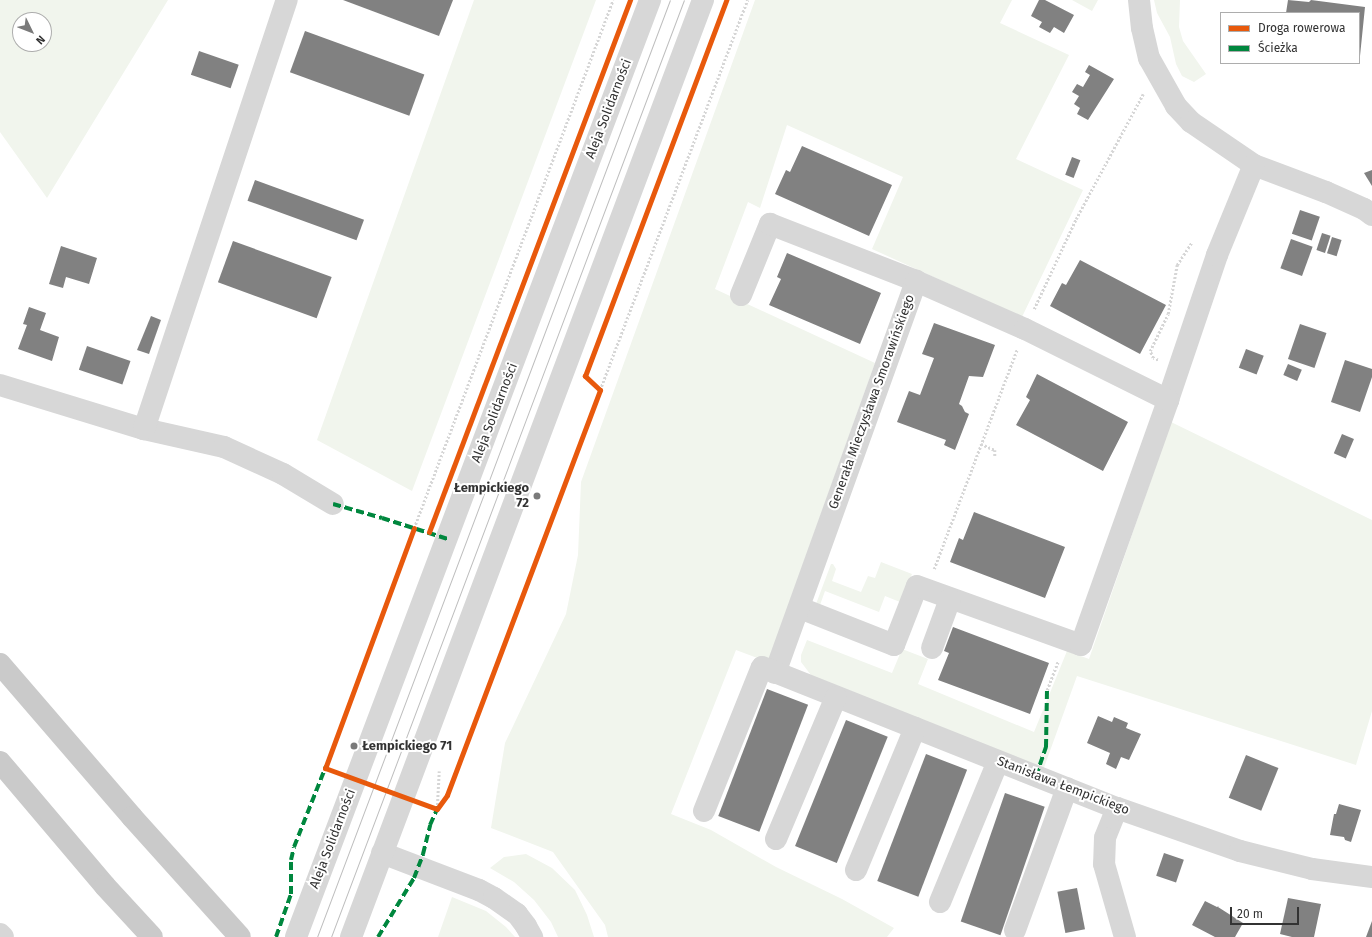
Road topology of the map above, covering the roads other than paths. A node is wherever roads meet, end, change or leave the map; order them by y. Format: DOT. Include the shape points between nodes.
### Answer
graph roads {
  1 [pos="287,0"];
  2 [pos="650,0"];
  3 [pos="703,0"];
  4 [pos="1139,0"];
  5 [pos="1254,165"];
  6 [pos="1372,215"];
  7 [pos="916,281"];
  8 [pos="741,295"];
  9 [pos="0,385"];
  10 [pos="1168,400"];
  11 [pos="144,428"];
  12 [pos="333,504"];
  13 [pos="950,598"];
  14 [pos="800,608"];
  15 [pos="932,648"];
  16 [pos="0,664"];
  17 [pos="769,670"];
  18 [pos="836,697"];
  19 [pos="915,728"];
  20 [pos="998,761"];
  21 [pos="0,762"];
  22 [pos="1067,788"];
  23 [pos="1117,808"];
  24 [pos="704,811"];
  25 [pos="776,839"];
  26 [pos="382,853"];
  27 [pos="856,870"];
  28 [pos="1372,876"];
  29 [pos="940,902"];
  30 [pos="300,928"];
  31 [pos="1015,930"];
  32 [pos="0,934"];
  33 [pos="2,937"];
  34 [pos="152,937"];
  35 [pos="240,937"];
  36 [pos="351,937"];
  37 [pos="532,937"];
  38 [pos="1125,937"];
  1 -- 11 [label="street"];
  2 -- 30 [label="street, Aleja Solidarności"];
  3 -- 26 [label="street"];
  4 -- 5 [label="street" via="1149,58 1176,106 1191,122"];
  5 -- 6 [label="street" via="1326,192"];
  5 -- 10 [label="street" via="1217,254"];
  7 -- 8 [label="street" via="770,224"];
  7 -- 10 [label="street, Generała Mieczysława Smorawińskiego" via="1024,329"];
  7 -- 14 [label="street, Generała Mieczysława Smorawińskiego"];
  9 -- 11 [label="street"];
  10 -- 13 [label="street" via="1074,643"];
  11 -- 12 [label="street" via="224,447 283,474"];
  13 -- 14 [label="street" via="917,586 894,645"];
  13 -- 15 [label="street"];
  14 -- 17 [label="street, Generała Mieczysława Smorawińskiego"];
  16 -- 35 [label="main road" via="126,811"];
  17 -- 18 [label="street, Stanisława Łempickiego"];
  17 -- 24 [label="street, Generała Mieczysława Smorawińskiego"];
  18 -- 19 [label="street, Stanisława Łempickiego"];
  18 -- 25 [label="street"];
  19 -- 20 [label="street, Stanisława Łempickiego"];
  19 -- 27 [label="street"];
  20 -- 22 [label="street, Stanisława Łempickiego"];
  20 -- 29 [label="street"];
  21 -- 34 [label="main road" via="105,886"];
  22 -- 23 [label="street, Stanisława Łempickiego"];
  22 -- 31 [label="street"];
  23 -- 28 [label="street, Stanisława Łempickiego" via="1240,851 1312,869"];
  23 -- 38 [label="street" via="1105,838 1104,864"];
  26 -- 36 [label="street"];
  26 -- 37 [label="street" via="472,887 494,898 516,914"];
  32 -- 33 [label="street"];
}
